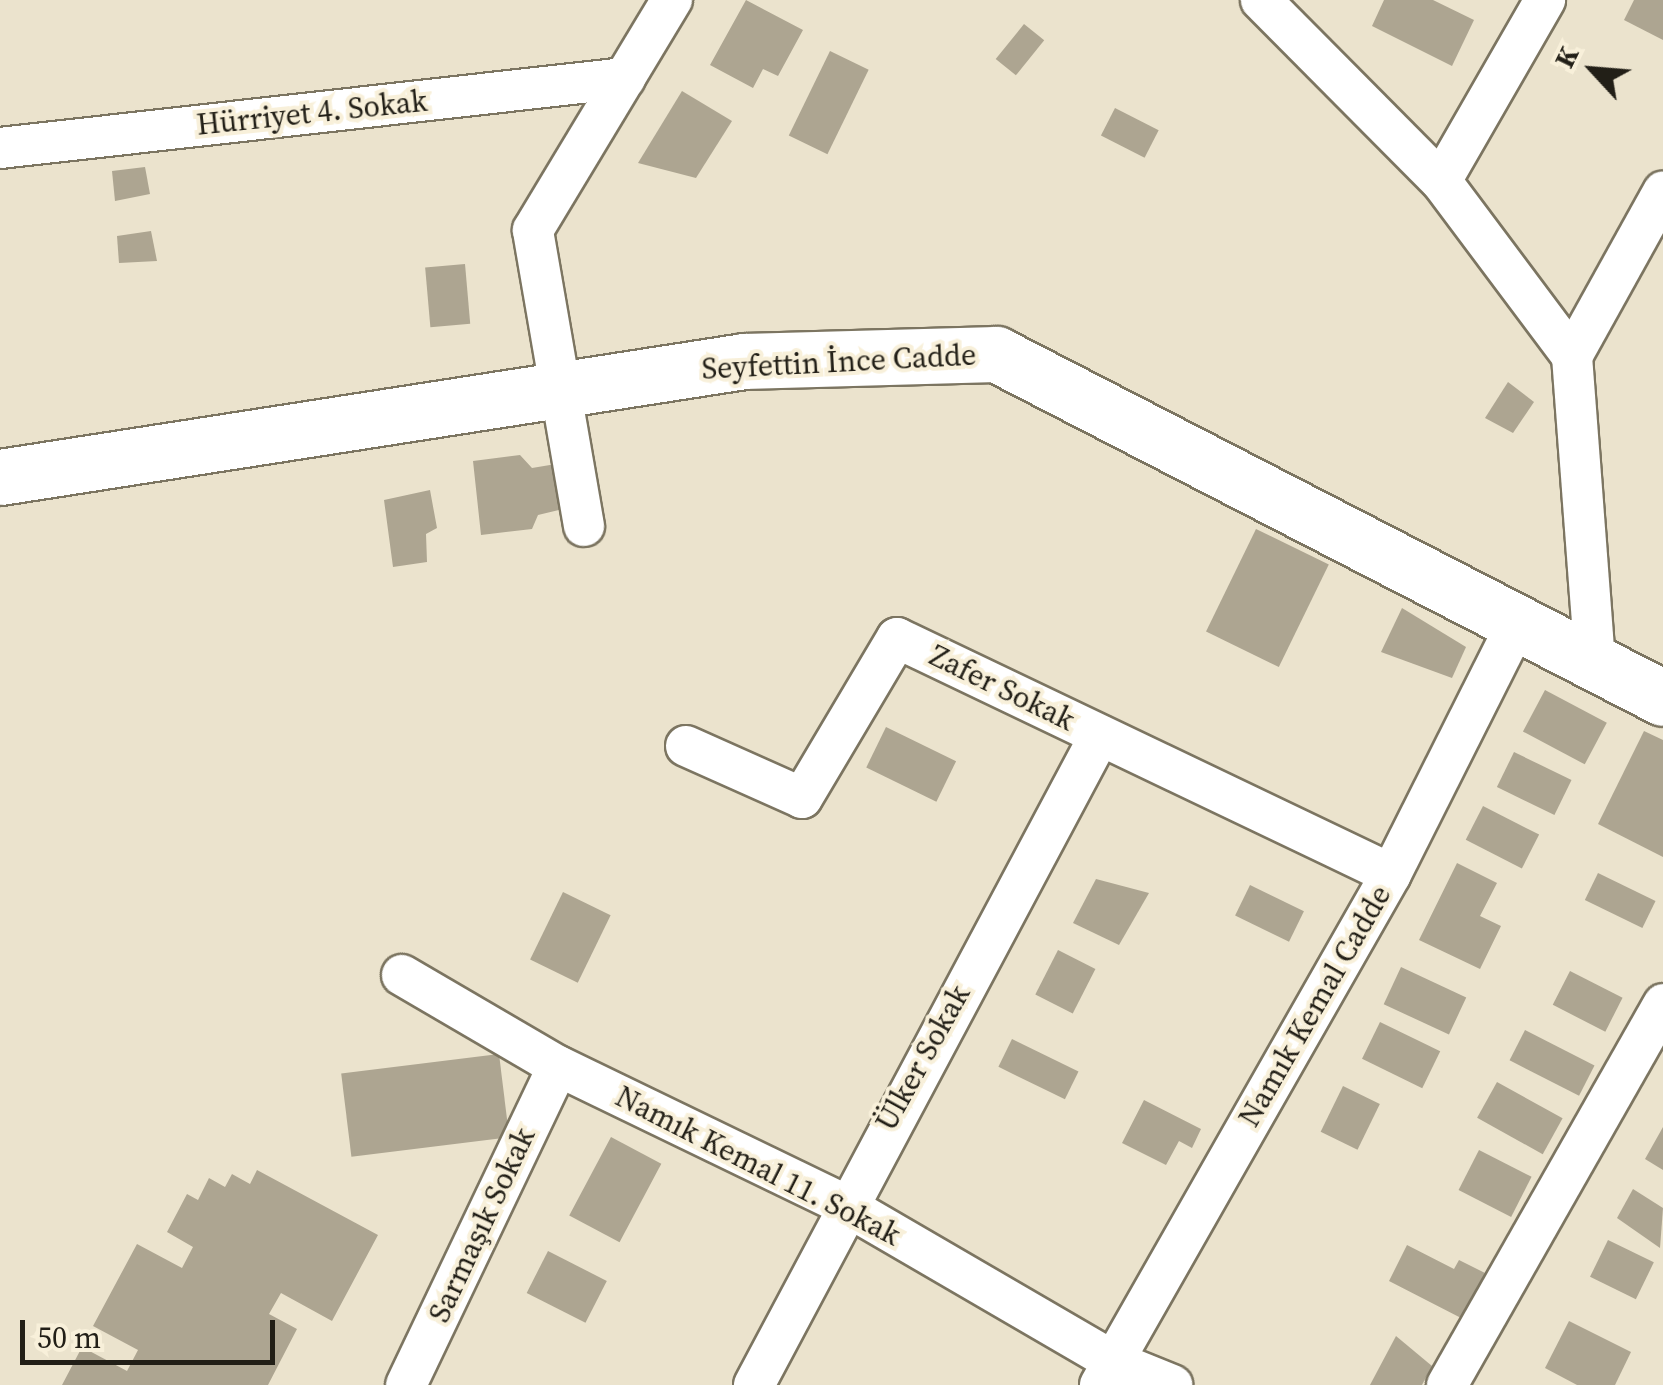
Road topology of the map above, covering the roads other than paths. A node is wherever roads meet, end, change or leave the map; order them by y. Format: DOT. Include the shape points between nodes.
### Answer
graph roads {
  1 [pos="672,0"];
  2 [pos="1261,0"];
  3 [pos="1545,0"];
  4 [pos="625,78"];
  5 [pos="0,148"];
  6 [pos="1441,182"];
  7 [pos="1663,192"];
  8 [pos="1572,356"];
  9 [pos="566,389"];
  10 [pos="0,476"];
  11 [pos="584,526"];
  12 [pos="1518,621"];
  13 [pos="1595,662"];
  14 [pos="1663,698"];
  15 [pos="1100,735"];
  16 [pos="686,746"];
  17 [pos="1391,874"];
  18 [pos="402,974"];
  19 [pos="1663,1004"];
  20 [pos="558,1066"];
  21 [pos="843,1204"];
  22 [pos="1107,1373"];
  23 [pos="406,1385"];
  24 [pos="754,1385"];
  25 [pos="1172,1385"];
  26 [pos="1447,1385"];
  1 -- 4 [label="street"];
  2 -- 6 [label="street"];
  3 -- 6 [label="street"];
  4 -- 5 [label="street, Hürriyet 4. Sokak"];
  4 -- 9 [label="street" via="533,230"];
  6 -- 8 [label="street"];
  7 -- 8 [label="street"];
  8 -- 13 [label="street"];
  9 -- 10 [label="main road, Seyfettin İnce Cadde"];
  9 -- 11 [label="street"];
  9 -- 12 [label="main road, Seyfettin İnce Cadde" via="744,361 996,354"];
  12 -- 13 [label="main road, Seyfettin İnce Cadde"];
  12 -- 17 [label="street, Namık Kemal Cadde"];
  13 -- 14 [label="main road, Seyfettin İnce Cadde"];
  15 -- 16 [label="street, Zafer Sokak" via="897,638 802,798"];
  15 -- 17 [label="street, Zafer Sokak"];
  15 -- 21 [label="street, Ülker Sokak"];
  17 -- 22 [label="street, Namık Kemal Cadde"];
  18 -- 20 [label="street, Namık Kemal 11. Sokak"];
  19 -- 26 [label="street"];
  20 -- 21 [label="street, Namık Kemal 11. Sokak"];
  20 -- 23 [label="street, Sarmaşık Sokak"];
  21 -- 22 [label="street, Namık Kemal 11. Sokak"];
  21 -- 24 [label="street, Ülker Sokak"];
  22 -- 25 [label="street, Namık Kemal 11. Sokak"];
}
